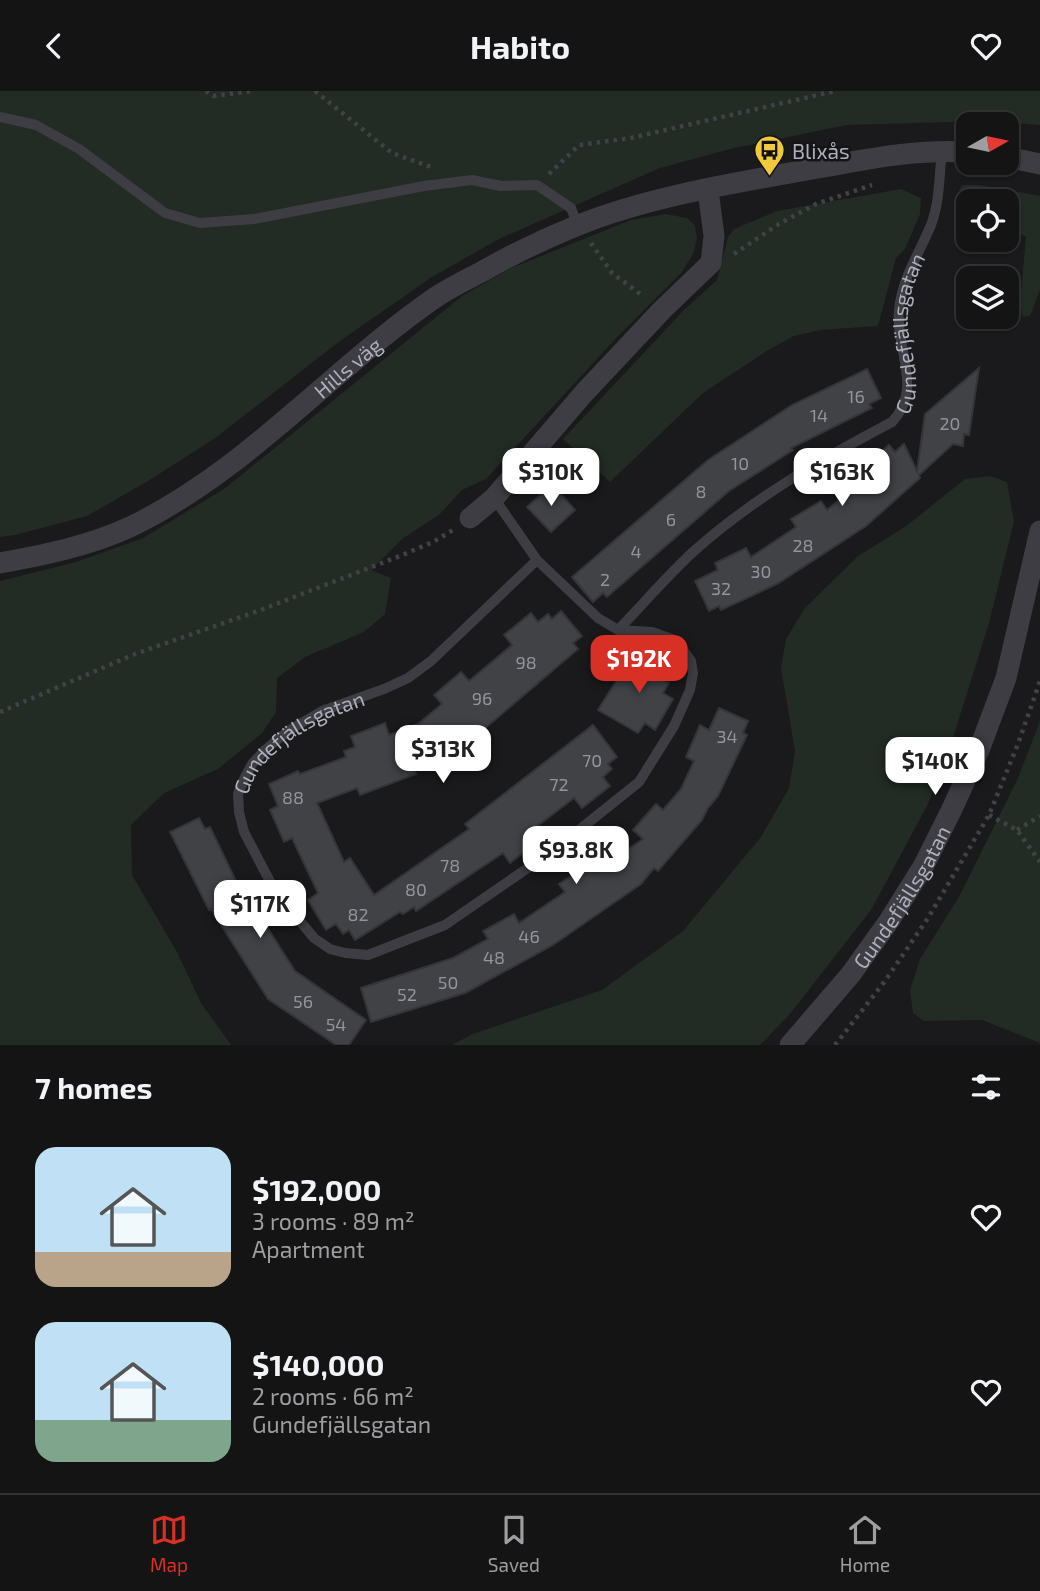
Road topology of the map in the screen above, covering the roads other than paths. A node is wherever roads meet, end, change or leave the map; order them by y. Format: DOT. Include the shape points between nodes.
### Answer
graph roads {
  1 [pos="0,117"];
  2 [pos="942,150"];
  3 [pos="956,151"];
  4 [pos="1019,160"];
  5 [pos="1040,164"];
  6 [pos="708,190"];
  7 [pos="578,226"];
  8 [pos="494,498"];
  9 [pos="470,518"];
  10 [pos="1040,531"];
  11 [pos="537,560"];
  12 [pos="0,563"];
  13 [pos="618,630"];
  14 [pos="790,1045"];
  1 -- 7 [label="lane" via="36,125 79,149 165,213 200,223 254,219 472,180 501,186 537,185 571,208"];
  2 -- 3 [label="street"];
  2 -- 6 [label="street"];
  2 -- 13 [label="lane, Gundefjällsgatan" via="932,223 907,277 899,312 909,386 904,407 892,422 778,486 733,519 692,553"];
  4 -- 5 [label="street"];
  6 -- 7 [label="street, Hills väg"];
  6 -- 8 [label="street" via="714,236 710,263 583,393"];
  7 -- 12 [label="street, Hills väg" via="439,295 380,338 252,449 172,505 91,542"];
  8 -- 9 [label="street"];
  8 -- 11 [label="lane"];
  10 -- 14 [label="street, Gundefjällsgatan" via="1006,678 951,811 889,921"];
  11 -- 13 [label="lane" via="598,618"];
  11 -- 13 [label="lane, Gundefjällsgatan" via="408,677 322,711 288,731 252,764 238,795 244,831 275,891 314,938 330,949 368,955 445,925 554,850 639,782 674,726 693,673 691,661 672,639 652,632"];
}
